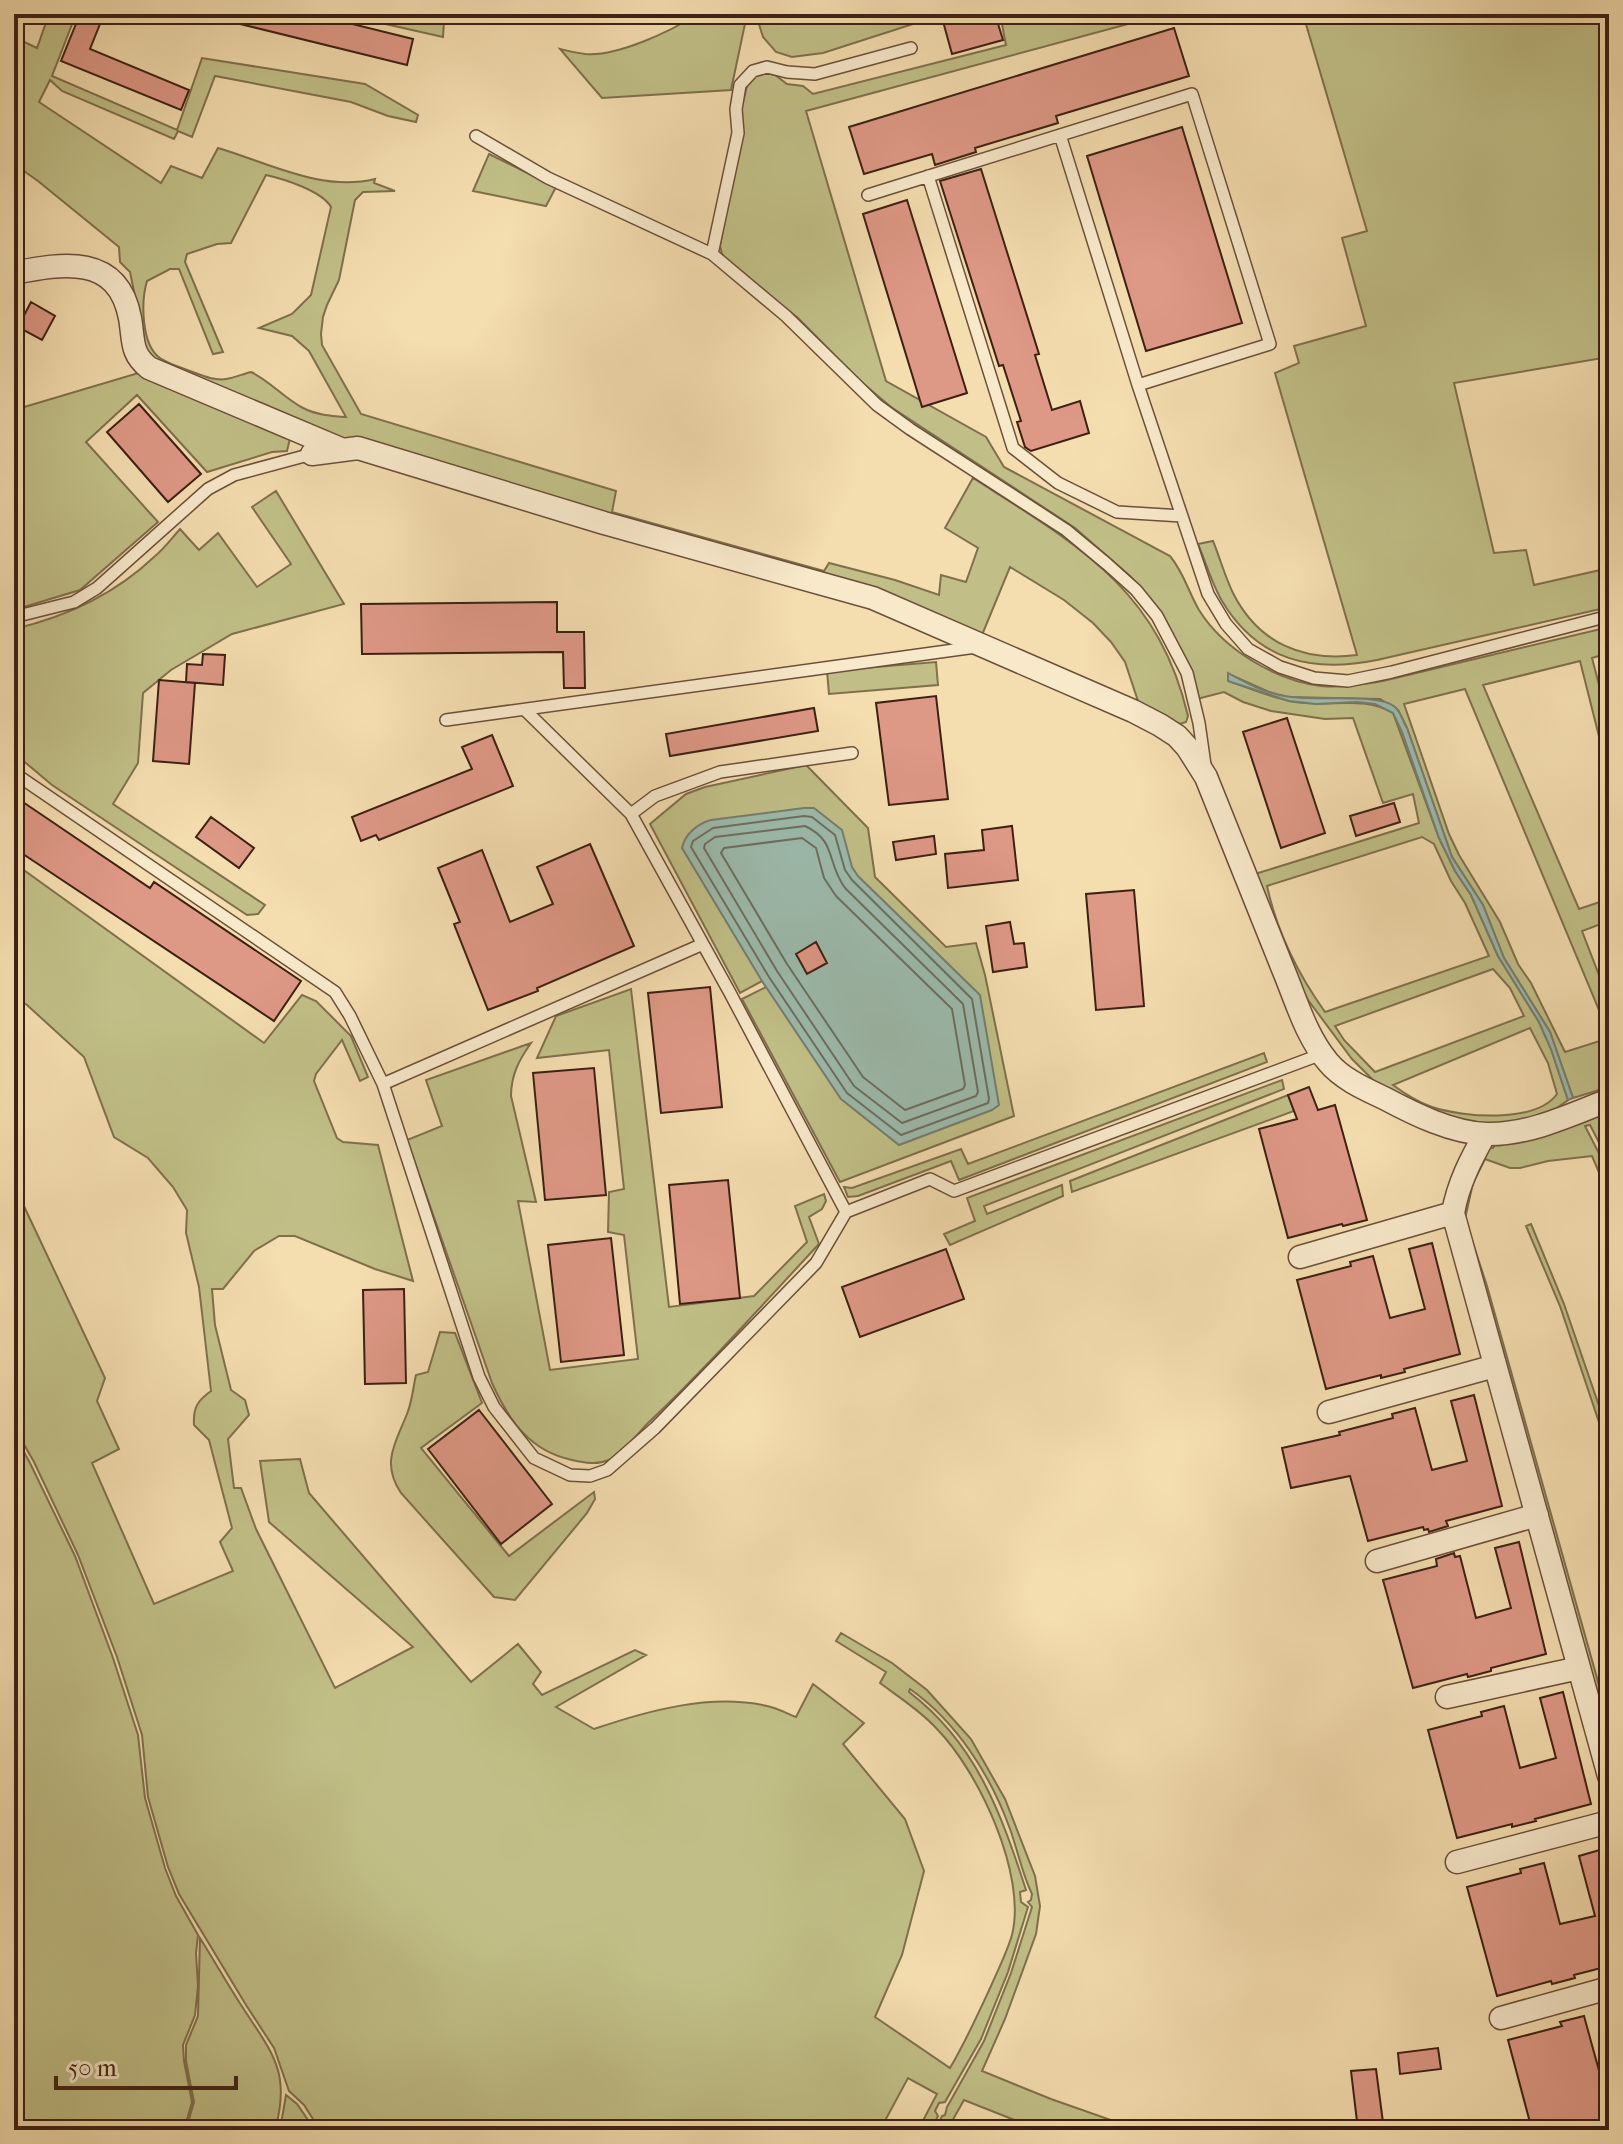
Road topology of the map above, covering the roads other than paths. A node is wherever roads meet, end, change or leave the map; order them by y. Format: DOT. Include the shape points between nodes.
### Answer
graph roads {
  1 [pos="911,48"];
  2 [pos="1060,135"];
  3 [pos="476,136"];
  4 [pos="928,176"];
  5 [pos="868,195"];
  6 [pos="712,254"];
  7 [pos="14,273"];
  8 [pos="1138,385"];
  9 [pos="344,450"];
  10 [pos="312,454"];
  11 [pos="1182,516"];
  12 [pos="1609,616"];
  13 [pos="14,617"];
  14 [pos="981,646"];
  15 [pos="525,710"];
  16 [pos="446,720"];
  17 [pos="852,753"];
  18 [pos="14,773"];
  19 [pos="1206,777"];
  20 [pos="631,814"];
  21 [pos="703,944"];
  22 [pos="1322,1054"];
  23 [pos="383,1084"];
  24 [pos="1609,1100"];
  25 [pos="1485,1134"];
  26 [pos="846,1212"];
  27 [pos="1453,1213"];
  28 [pos="1300,1257"];
  29 [pos="1495,1366"];
  30 [pos="1329,1412"];
  31 [pos="1537,1515"];
  32 [pos="1377,1561"];
  33 [pos="1579,1668"];
  34 [pos="1447,1697"];
  35 [pos="1609,1776"];
  36 [pos="1609,1822"];
  37 [pos="1457,1862"];
  38 [pos="1609,1988"];
  39 [pos="1501,2018"];
  1 -- 6 [label="lane" via="815,74 767,67 753,71 740,85 738,133"];
  2 -- 4 [label="lane"];
  2 -- 8 [label="lane"];
  2 -- 8 [label="lane" via="1192,94 1270,344"];
  3 -- 6 [label="lane" via="560,184"];
  4 -- 5 [label="lane"];
  4 -- 11 [label="lane" via="1013,448 1058,483 1117,512"];
  6 -- 19 [label="lane" via="786,316 877,405 1066,530 1136,590 1157,616 1187,673"];
  7 -- 9 [label="street" via="45,266 97,270 123,294 132,344 149,368"];
  8 -- 11 [label="lane"];
  9 -- 10 [label="street"];
  9 -- 14 [label="street" via="385,455 873,598"];
  10 -- 13 [label="lane" via="234,475 208,489 97,588 74,602"];
  11 -- 12 [label="lane" via="1208,594 1226,624 1248,649 1314,678 1348,681 1392,672"];
  14 -- 15 [label="lane"];
  14 -- 19 [label="street" via="1160,725 1187,747"];
  15 -- 16 [label="lane"];
  15 -- 20 [label="lane"];
  17 -- 20 [label="lane" via="720,772 655,796"];
  18 -- 23 [label="lane" via="335,992"];
  19 -- 22 [label="street"];
  20 -- 21 [label="lane"];
  21 -- 23 [label="lane"];
  21 -- 26 [label="lane"];
  22 -- 25 [label="street" via="1339,1073 1398,1106"];
  22 -- 26 [label="lane" via="954,1191 930,1179"];
  23 -- 26 [label="lane" via="479,1377 494,1407 534,1458 570,1475 607,1470 655,1428 816,1263"];
  24 -- 25 [label="street" via="1556,1121"];
  25 -- 27 [label="street"];
  27 -- 28 [label="street"];
  27 -- 29 [label="street"];
  29 -- 30 [label="street"];
  29 -- 31 [label="street"];
  31 -- 32 [label="street"];
  31 -- 33 [label="street"];
  33 -- 34 [label="street"];
  33 -- 35 [label="street"];
  36 -- 37 [label="street"];
  38 -- 39 [label="street"];
}
